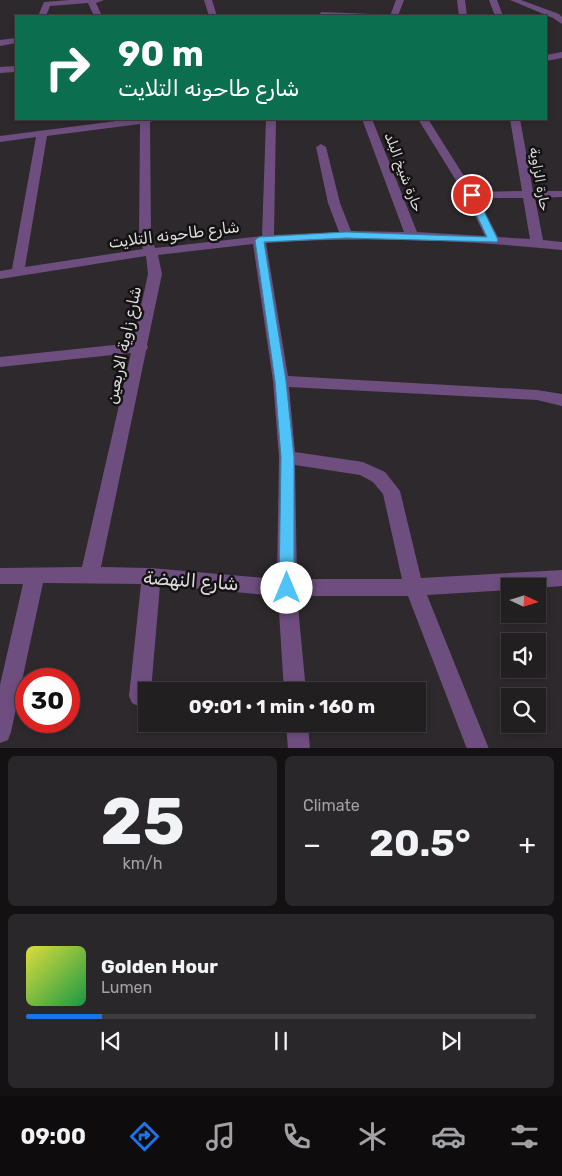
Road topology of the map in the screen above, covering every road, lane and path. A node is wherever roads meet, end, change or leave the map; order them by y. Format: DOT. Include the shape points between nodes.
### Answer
graph roads {
  1 [pos="100,0"];
  2 [pos="208,0"];
  3 [pos="400,0"];
  4 [pos="461,0"];
  5 [pos="493,0"];
  6 [pos="514,0"];
  7 [pos="90,1"];
  8 [pos="324,12"];
  9 [pos="42,15"];
  10 [pos="97,15"];
  11 [pos="213,15"];
  12 [pos="360,15"];
  13 [pos="394,15"];
  14 [pos="463,15"];
  15 [pos="499,15"];
  16 [pos="560,18"];
  17 [pos="15,41"];
  18 [pos="0,43"];
  19 [pos="562,56"];
  20 [pos="547,58"];
  21 [pos="15,69"];
  22 [pos="0,70"];
  23 [pos="142,120"];
  24 [pos="149,120"];
  25 [pos="271,120"];
  26 [pos="367,120"];
  27 [pos="424,120"];
  28 [pos="515,120"];
  29 [pos="42,134"];
  30 [pos="0,139"];
  31 [pos="321,147"];
  32 [pos="562,194"];
  33 [pos="472,195"];
  34 [pos="528,196"];
  35 [pos="346,235"];
  36 [pos="412,236"];
  37 [pos="264,239"];
  38 [pos="494,240"];
  39 [pos="537,244"];
  40 [pos="562,246"];
  41 [pos="151,252"];
  42 [pos="18,272"];
  43 [pos="0,274"];
  44 [pos="141,347"];
  45 [pos="0,362"];
  46 [pos="280,381"];
  47 [pos="562,400"];
  48 [pos="287,457"];
  49 [pos="35,575"];
  50 [pos="90,575"];
  51 [pos="0,576"];
  52 [pos="151,576"];
  53 [pos="562,578"];
  54 [pos="414,587"];
  55 [pos="287,588"];
  56 [pos="141,682"];
  57 [pos="294,682"];
  58 [pos="0,732"];
  59 [pos="298,732"];
  60 [pos="299,748"];
  61 [pos="478,748"];
  1 -- 7 [label="street"];
  2 -- 11 [label="street"];
  3 -- 13 [label="street"];
  4 -- 14 [label="street"];
  5 -- 15 [label="street"];
  6 -- 16 [label="street"];
  7 -- 9 [label="street" via="47,4"];
  7 -- 10 [label="street"];
  8 -- 12 [label="street"];
  17 -- 18 [label="street"];
  19 -- 20 [label="street"];
  21 -- 22 [label="street"];
  23 -- 29 [label="street"];
  24 -- 41 [label="street, شارع زاوية الاربعين" via="145,235"];
  25 -- 37 [label="street"];
  26 -- 36 [label="street, حارة شيخ البلد"];
  27 -- 33 [label="street"];
  28 -- 34 [label="street, حارة الزاوية"];
  29 -- 30 [label="street"];
  29 -- 42 [label="street"];
  31 -- 35 [label="street" via="334,203"];
  32 -- 34 [label="street"];
  33 -- 34 [label="street"];
  33 -- 38 [label="street"];
  34 -- 39 [label="street, حارة الزاوية"];
  35 -- 36 [label="street, شارع طاحونه التلايت"];
  35 -- 37 [label="street, شارع طاحونه التلايت"];
  36 -- 38 [label="street, شارع طاحونه التلايت"];
  37 -- 41 [label="street, شارع طاحونه التلايت"];
  37 -- 46 [label="street"];
  38 -- 39 [label="street, شارع طاحونه التلايت"];
  39 -- 40 [label="street, شارع طاحونه التلايت"];
  41 -- 42 [label="street, شارع طاحونه التلايت"];
  41 -- 44 [label="street, شارع زاوية الاربعين" via="155,274"];
  42 -- 43 [label="street, شارع طاحونه التلايت"];
  44 -- 45 [label="street"];
  44 -- 50 [label="street, شارع زاوية الاربعين"];
  46 -- 47 [label="street" via="537,395"];
  46 -- 48 [label="street"];
  48 -- 54 [label="street" via="363,469 379,477 391,491"];
  48 -- 55 [label="street"];
  49 -- 50 [label="street, شارع النهضة"];
  49 -- 51 [label="street, شارع النهضة"];
  49 -- 58 [label="street"];
  50 -- 52 [label="street, شارع النهضة"];
  52 -- 55 [label="street, شارع النهضة"];
  52 -- 56 [label="street"];
  53 -- 54 [label="street, شارع النهضة"];
  54 -- 55 [label="street, شارع النهضة"];
  54 -- 61 [label="street"];
  55 -- 57 [label="street"];
  59 -- 60 [label="street"];
}
